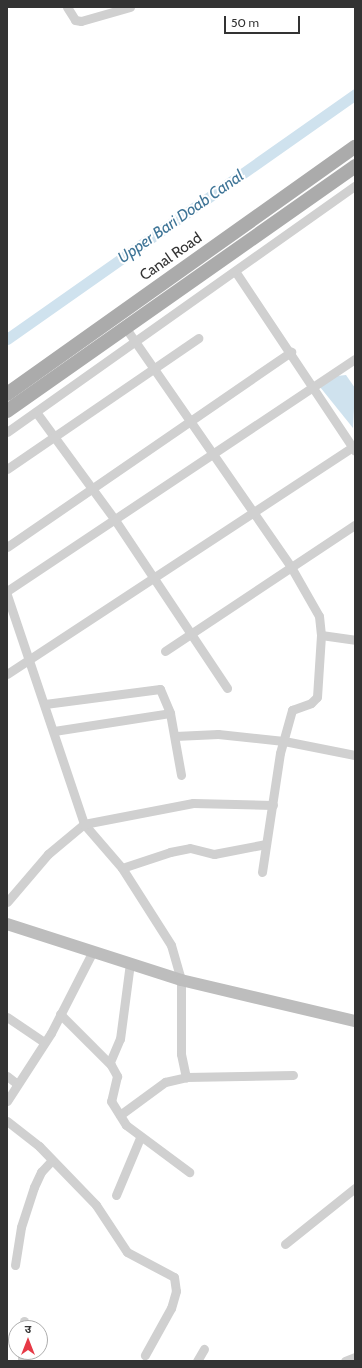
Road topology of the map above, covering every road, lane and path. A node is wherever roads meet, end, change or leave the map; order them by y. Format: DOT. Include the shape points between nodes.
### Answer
graph roads {
  1 [pos="67,7"];
  2 [pos="130,7"];
  3 [pos="355,147"];
  4 [pos="355,166"];
  5 [pos="355,186"];
  6 [pos="235,271"];
  7 [pos="126,328"];
  8 [pos="198,338"];
  9 [pos="136,342"];
  10 [pos="291,352"];
  11 [pos="355,359"];
  12 [pos="154,368"];
  13 [pos="311,389"];
  14 [pos="7,394"];
  15 [pos="7,411"];
  16 [pos="36,412"];
  17 [pos="191,422"];
  18 [pos="7,432"];
  19 [pos="54,437"];
  20 [pos="354,449"];
  21 [pos="214,455"];
  22 [pos="7,469"];
  23 [pos="92,490"];
  24 [pos="254,513"];
  25 [pos="115,520"];
  26 [pos="355,525"];
  27 [pos="7,547"];
  28 [pos="291,567"];
  29 [pos="153,580"];
  30 [pos="7,591"];
  31 [pos="7,595"];
  32 [pos="190,634"];
  33 [pos="321,635"];
  34 [pos="355,640"];
  35 [pos="165,651"];
  36 [pos="30,662"];
  37 [pos="7,674"];
  38 [pos="226,688"];
  39 [pos="45,704"];
  40 [pos="170,713"];
  41 [pos="54,731"];
  42 [pos="176,736"];
  43 [pos="284,741"];
  44 [pos="355,756"];
  45 [pos="181,775"];
  46 [pos="273,805"];
  47 [pos="84,824"];
  48 [pos="266,844"];
  49 [pos="122,868"];
  50 [pos="262,872"];
  51 [pos="7,902"];
  52 [pos="7,924"];
  53 [pos="93,951"];
  54 [pos="130,963"];
  55 [pos="181,980"];
  56 [pos="60,1014"];
  57 [pos="7,1017"];
  58 [pos="355,1021"];
  59 [pos="44,1042"];
  60 [pos="110,1062"];
  61 [pos="293,1075"];
  62 [pos="7,1076"];
  63 [pos="186,1077"];
  64 [pos="16,1083"];
  65 [pos="7,1101"];
  66 [pos="120,1115"];
  67 [pos="7,1120"];
  68 [pos="140,1138"];
  69 [pos="52,1160"];
  70 [pos="189,1172"];
  71 [pos="355,1188"];
  72 [pos="116,1195"];
  73 [pos="285,1244"];
  74 [pos="15,1265"];
  75 [pos="204,1349"];
  76 [pos="145,1354"];
  77 [pos="355,1357"];
  78 [pos="197,1361"];
  79 [pos="345,1361"];
  1 -- 2 [label="street" via="75,20 81,21"];
  3 -- 14 [label="main road, Canal Road"];
  4 -- 7 [label="main road, Canal Road"];
  5 -- 6 [label="street"];
  6 -- 9 [label="street"];
  6 -- 10 [label="street"];
  7 -- 9 [label="street"];
  7 -- 15 [label="main road, Canal Road"];
  8 -- 12 [label="street"];
  9 -- 12 [label="street"];
  9 -- 16 [label="street"];
  10 -- 13 [label="street"];
  10 -- 17 [label="street"];
  11 -- 13 [label="street"];
  12 -- 17 [label="street"];
  12 -- 19 [label="street"];
  13 -- 20 [label="street"];
  13 -- 21 [label="street"];
  16 -- 18 [label="street"];
  16 -- 19 [label="street"];
  17 -- 21 [label="street"];
  17 -- 23 [label="street"];
  19 -- 22 [label="street"];
  19 -- 23 [label="street"];
  20 -- 24 [label="street"];
  21 -- 24 [label="street"];
  21 -- 25 [label="street"];
  23 -- 25 [label="street"];
  23 -- 27 [label="street"];
  24 -- 28 [label="street"];
  24 -- 29 [label="street"];
  25 -- 29 [label="street"];
  25 -- 30 [label="street"];
  26 -- 28 [label="street"];
  28 -- 32 [label="street"];
  28 -- 33 [label="street" via="319,616"];
  29 -- 32 [label="street"];
  29 -- 36 [label="street"];
  31 -- 36 [label="street"];
  32 -- 35 [label="street"];
  32 -- 38 [label="street"];
  33 -- 34 [label="street"];
  33 -- 43 [label="street" via="317,697 311,703 292,710"];
  36 -- 37 [label="street"];
  36 -- 39 [label="street"];
  39 -- 40 [label="street" via="155,689 164,692"];
  39 -- 41 [label="street"];
  40 -- 41 [label="street"];
  40 -- 42 [label="street"];
  41 -- 47 [label="street"];
  42 -- 43 [label="street" via="218,734"];
  42 -- 45 [label="street"];
  43 -- 44 [label="street"];
  43 -- 46 [label="street"];
  46 -- 47 [label="street" via="193,803"];
  46 -- 48 [label="street"];
  47 -- 49 [label="street"];
  47 -- 51 [label="street" via="48,854"];
  48 -- 49 [label="street" via="214,854 190,848"];
  48 -- 50 [label="street"];
  49 -- 55 [label="street" via="171,945"];
  52 -- 53 [label="street"];
  53 -- 54 [label="street"];
  53 -- 56 [label="street"];
  54 -- 55 [label="street"];
  54 -- 60 [label="street" via="120,1039"];
  55 -- 58 [label="street"];
  55 -- 63 [label="street" via="181,1054"];
  56 -- 59 [label="street"];
  56 -- 60 [label="street"];
  57 -- 59 [label="street"];
  59 -- 64 [label="street"];
  60 -- 66 [label="street" via="117,1076 111,1101"];
  61 -- 63 [label="street"];
  62 -- 64 [label="street"];
  63 -- 66 [label="street" via="165,1082"];
  64 -- 65 [label="street"];
  66 -- 68 [label="street"];
  67 -- 69 [label="street"];
  68 -- 70 [label="street"];
  68 -- 72 [label="street"];
  69 -- 74 [label="street" via="40,1172 32,1193 21,1227"];
  69 -- 76 [label="street" via="96,1205 127,1252 174,1277 176,1291 171,1308"];
  71 -- 73 [label="street"];
  75 -- 78 [label="street"];
  77 -- 79 [label="street"];
}
